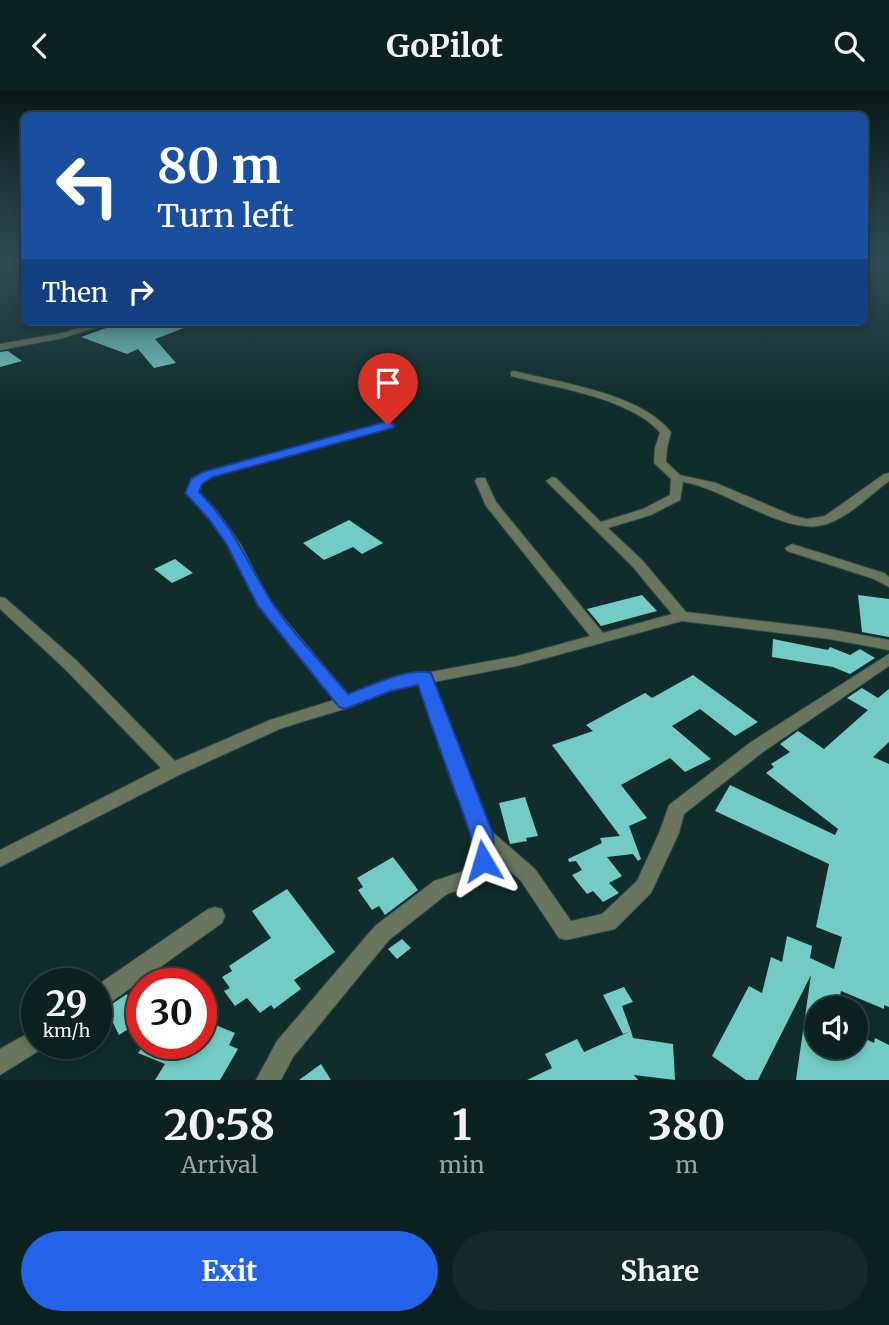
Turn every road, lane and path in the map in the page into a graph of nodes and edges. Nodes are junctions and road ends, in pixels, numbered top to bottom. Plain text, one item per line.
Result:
1 (95, 326) edge
2 (0, 342) edge
3 (15, 344) junction
4 (0, 347) edge
5 (514, 374) dead end
6 (388, 425) dead end
7 (888, 476) edge
8 (677, 478) junction
9 (481, 481) dead end
10 (552, 481) dead end
11 (600, 526) junction
12 (792, 548) dead end
13 (889, 583) edge
14 (0, 601) edge
15 (681, 616) junction
16 (600, 639) junction
17 (889, 645) edge
18 (889, 659) edge
19 (425, 678) junction
20 (345, 703) junction
21 (173, 770) junction
22 (482, 834) junction
23 (0, 859) edge
24 (215, 916) dead end
25 (112, 988) edge
26 (21, 1049) edge
27 (0, 1063) edge
28 (268, 1080) edge

1 - 3 street
2 - 3 street
3 - 4 street
5 - 8 street
6 - 20 street
7 - 8 street
8 - 11 street
9 - 16 street
10 - 11 street
11 - 15 street
12 - 13 street
14 - 21 street
15 - 16 street
15 - 17 street
16 - 19 street
18 - 22 street
19 - 20 street
19 - 22 street
20 - 21 street
21 - 23 street
22 - 28 street
24 - 25 street
26 - 27 street

